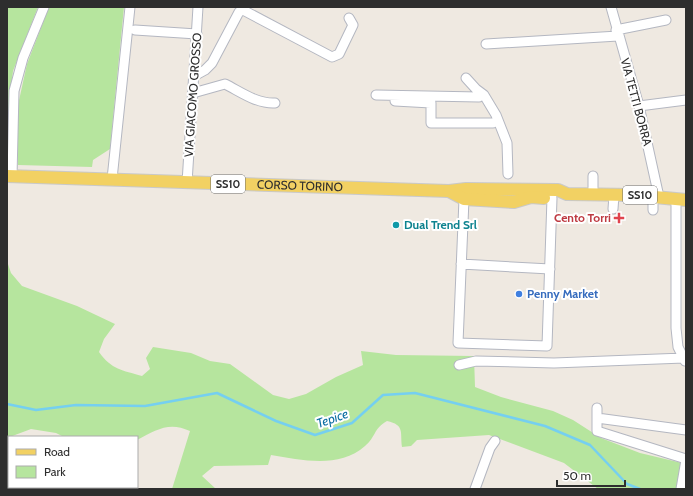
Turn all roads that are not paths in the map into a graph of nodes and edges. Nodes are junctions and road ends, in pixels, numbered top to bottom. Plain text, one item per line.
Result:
1 (44, 7) edge
2 (130, 7) edge
3 (198, 7) edge
4 (610, 7) edge
5 (349, 18) dead end
6 (666, 20) dead end
7 (135, 30) dead end
8 (617, 33) junction
9 (197, 34) junction
10 (486, 44) dead end
11 (194, 76) junction
12 (466, 78) dead end
13 (193, 93) junction
14 (477, 93) junction
15 (376, 95) dead end
16 (686, 100) edge
17 (395, 101) dead end
18 (275, 103) dead end
19 (639, 106) junction
20 (493, 123) junction
21 (508, 174) junction
22 (593, 176) dead end
23 (10, 177) edge
24 (112, 179) junction
25 (187, 183) junction
26 (516, 194) junction
27 (567, 194) junction
28 (593, 194) junction
29 (614, 194) junction
30 (464, 196) junction
31 (656, 197) junction
32 (552, 198) junction
33 (681, 199) edge
34 (613, 209) dead end
35 (653, 210) dead end
36 (461, 264) junction
37 (550, 269) junction
38 (685, 360) edge
39 (459, 365) dead end
40 (686, 430) edge
41 (495, 441) dead end
42 (686, 462) edge
43 (475, 489) edge
44 (681, 489) edge

1 - 23 street
2 - 24 street
3 - 9 street, VIA GIACOMO GROSSO
4 - 8 street, VIA TETTI BORRA
5 - 11 street
6 - 8 street
7 - 9 street
8 - 10 street
8 - 19 street, VIA TETTI BORRA
9 - 11 street, VIA GIACOMO GROSSO
11 - 13 street, VIA GIACOMO GROSSO
12 - 14 street
13 - 18 street
13 - 25 street, VIA GIACOMO GROSSO
14 - 15 street
14 - 20 street
14 - 21 street
16 - 19 street
17 - 20 street
19 - 31 street, VIA TETTI BORRA
20 - 21 street
21 - 26 street
22 - 28 street
23 - 24 main road, CORSO TORINO / SS10
24 - 25 main road, CORSO TORINO / SS10
25 - 30 main road, CORSO TORINO / SS10
26 - 27 main road, CORSO TORINO / SS10
26 - 30 main road, CORSO TORINO / SS10
26 - 32 main road, CORSO TORINO / SS10
27 - 28 main road, CORSO TORINO / SS10
27 - 32 main road, CORSO TORINO / SS10
28 - 29 main road, CORSO TORINO / SS10
29 - 31 main road, CORSO TORINO / SS10
29 - 34 street
30 - 36 street
31 - 33 main road, CORSO TORINO / SS10
31 - 35 street, VIA TETTI BORRA
32 - 37 street
33 - 38 street
36 - 37 street
36 - 37 street
38 - 39 street
40 - 42 street
41 - 43 street
42 - 44 street

